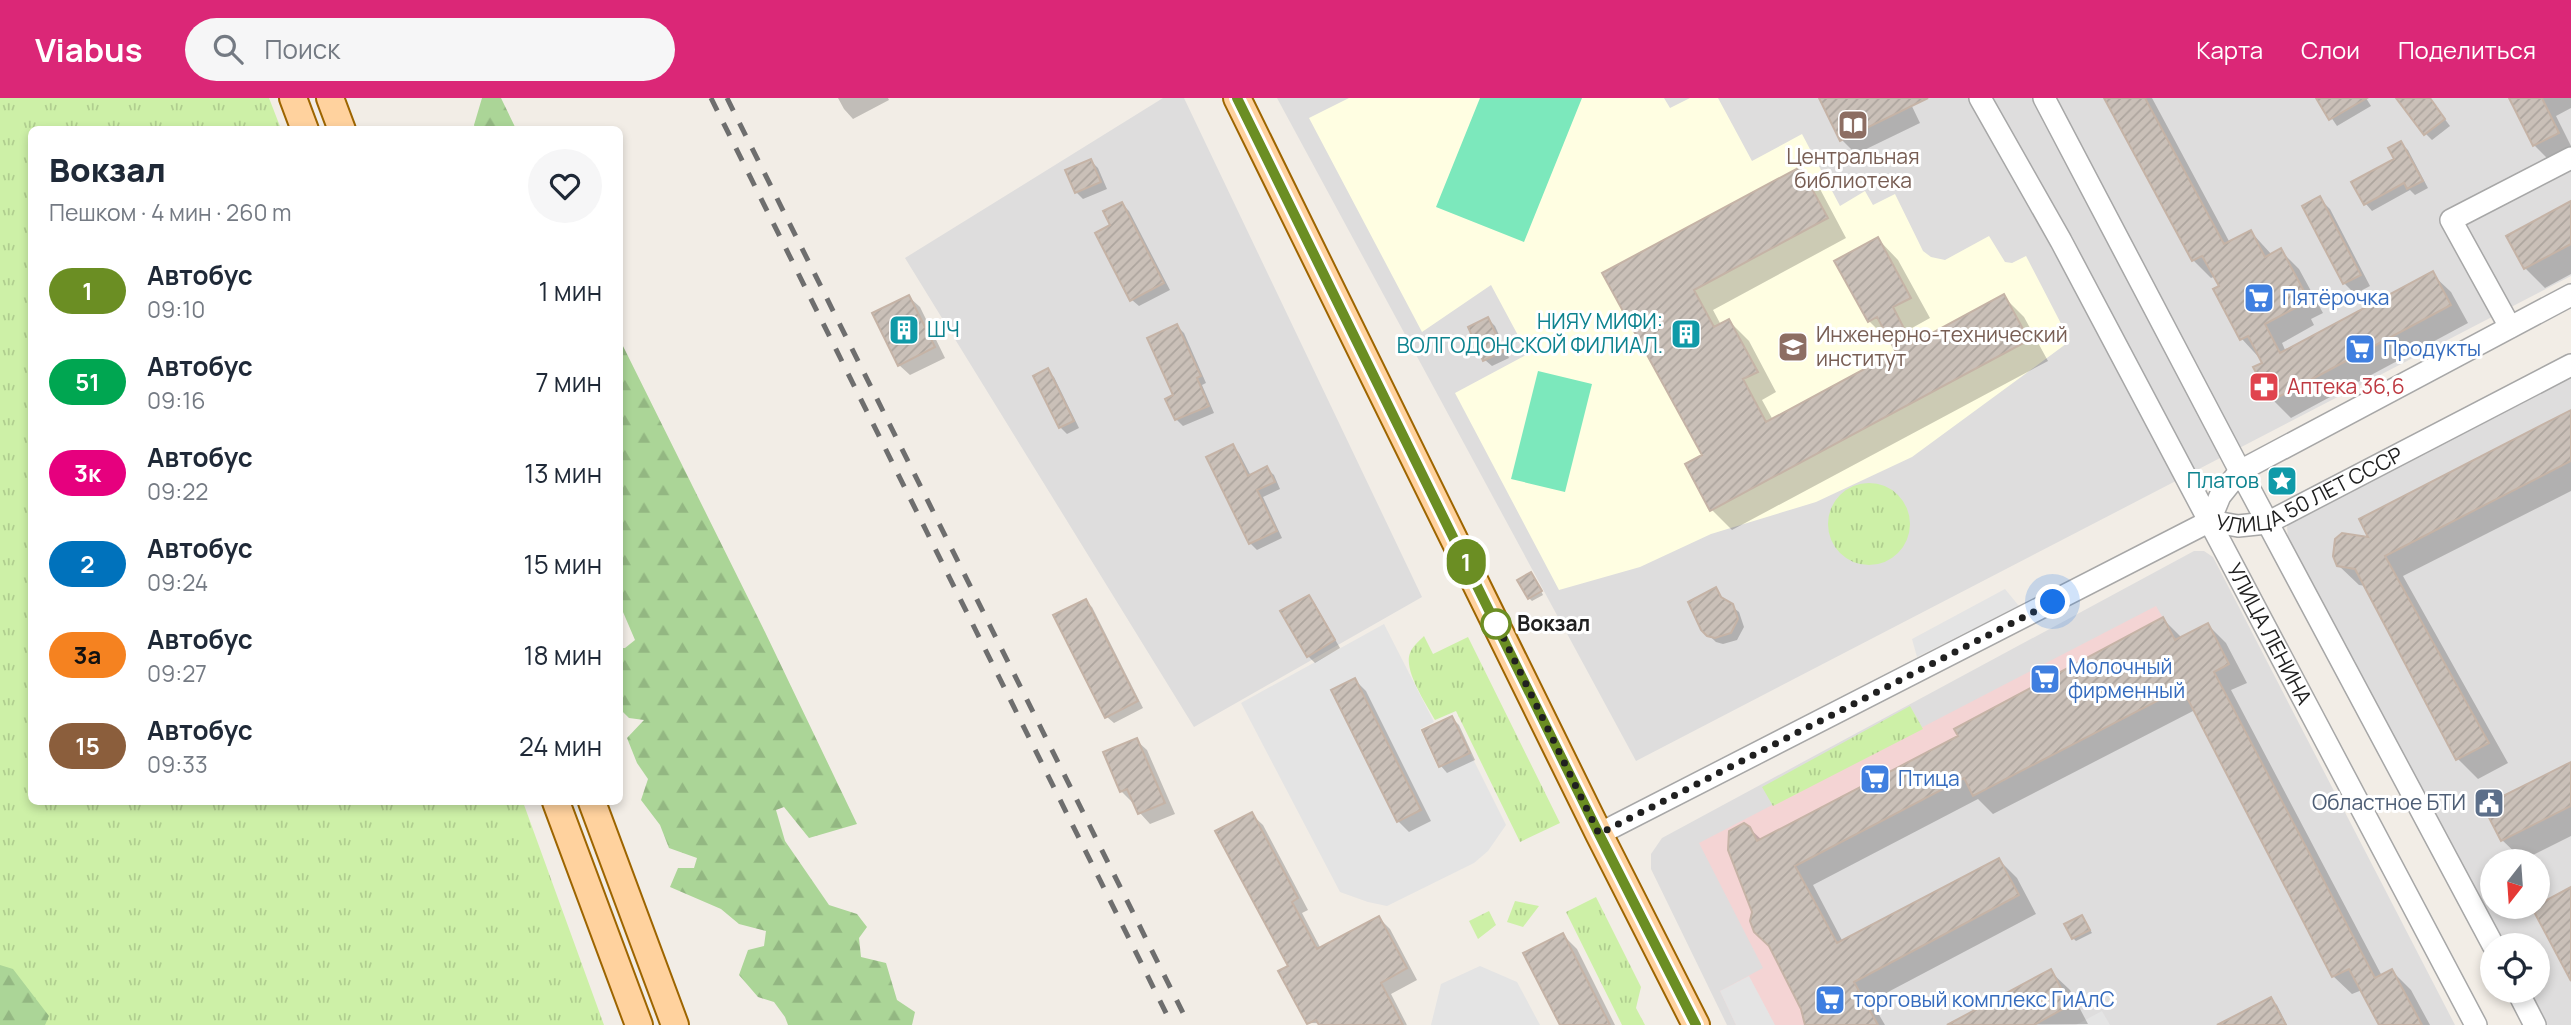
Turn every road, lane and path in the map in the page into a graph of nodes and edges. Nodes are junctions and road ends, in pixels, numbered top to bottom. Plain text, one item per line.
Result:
1 (293, 98) edge
2 (330, 98) edge
3 (1237, 98) edge
4 (1980, 98) edge
5 (2044, 98) edge
6 (304, 126) edge
7 (340, 126) edge
8 (2571, 158) edge
9 (2571, 295) edge
10 (2510, 327) junction
11 (2571, 365) edge
12 (2240, 471) junction
13 (2210, 521) junction
14 (2267, 523) junction
15 (557, 805) edge
16 (593, 805) edge
17 (1599, 834) junction
18 (2487, 933) edge
19 (2524, 1003) edge
20 (639, 1025) edge
21 (675, 1025) edge
22 (1696, 1025) edge
23 (2476, 1025) edge
24 (2535, 1025) edge

1 - 6 main road
2 - 7 main road
3 - 17 main road
4 - 13 street, УЛИЦА ЛЕНИНА
5 - 12 street
8 - 10 street
9 - 10 street, УЛИЦА 50 ЛЕТ СССР
10 - 12 street, УЛИЦА 50 ЛЕТ СССР
11 - 14 street, УЛИЦА 50 ЛЕТ СССР
12 - 13 street, УЛИЦА 50 ЛЕТ СССР
12 - 14 street
13 - 14 street, УЛИЦА 50 ЛЕТ СССР
13 - 17 street, УЛИЦА 50 ЛЕТ СССР
13 - 23 street, УЛИЦА ЛЕНИНА
14 - 18 street
15 - 20 main road
16 - 21 main road
17 - 22 main road
19 - 24 street

